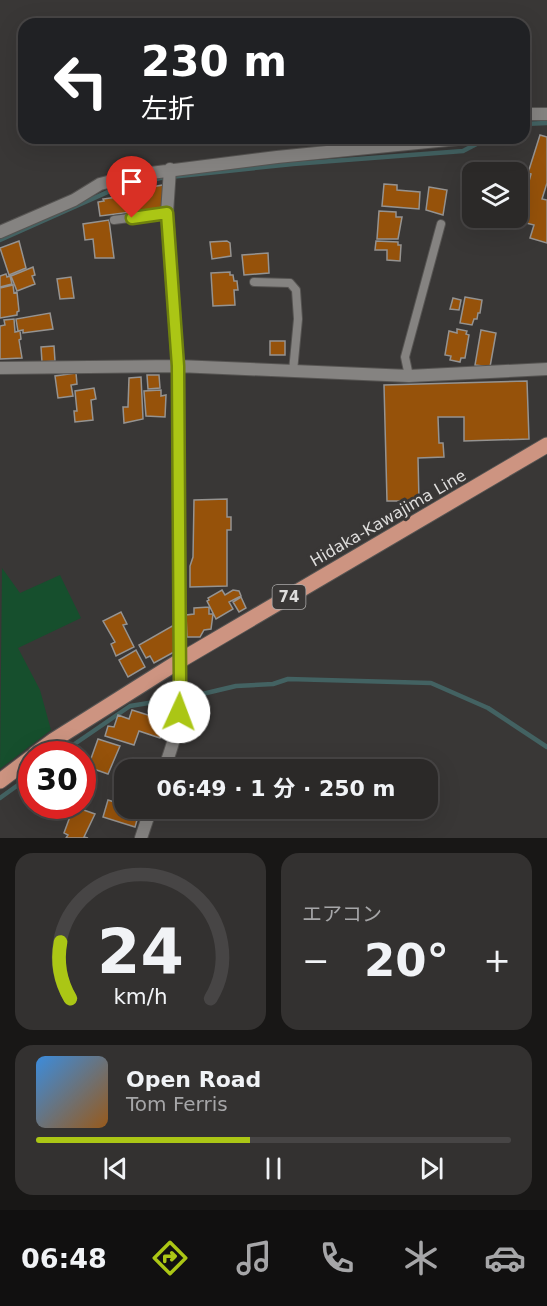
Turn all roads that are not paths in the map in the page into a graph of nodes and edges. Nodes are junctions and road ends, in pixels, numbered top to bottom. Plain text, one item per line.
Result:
1 (530, 114) edge
2 (547, 114) edge
3 (410, 144) edge
4 (170, 169) junction
5 (167, 213) junction
6 (114, 220) dead end
7 (441, 224) dead end
8 (0, 232) edge
9 (254, 282) dead end
10 (178, 366) junction
11 (0, 369) edge
12 (547, 369) edge
13 (294, 371) junction
14 (409, 375) junction
15 (547, 445) edge
16 (181, 660) junction
17 (53, 741) edge
18 (167, 759) edge
19 (18, 767) edge
20 (0, 781) edge
21 (147, 819) edge
22 (141, 838) edge

1 - 2 street
3 - 4 street
4 - 5 street
4 - 8 street
5 - 6 lane
5 - 10 street
7 - 14 lane
9 - 13 lane
10 - 11 street
10 - 13 street
10 - 16 street
12 - 14 street
13 - 14 street
15 - 16 main road, Hidaka-Kawajima Line / 74
16 - 17 main road, Hidaka-Kawajima Line / 74
16 - 18 street
19 - 20 main road, Hidaka-Kawajima Line / 74
21 - 22 street

